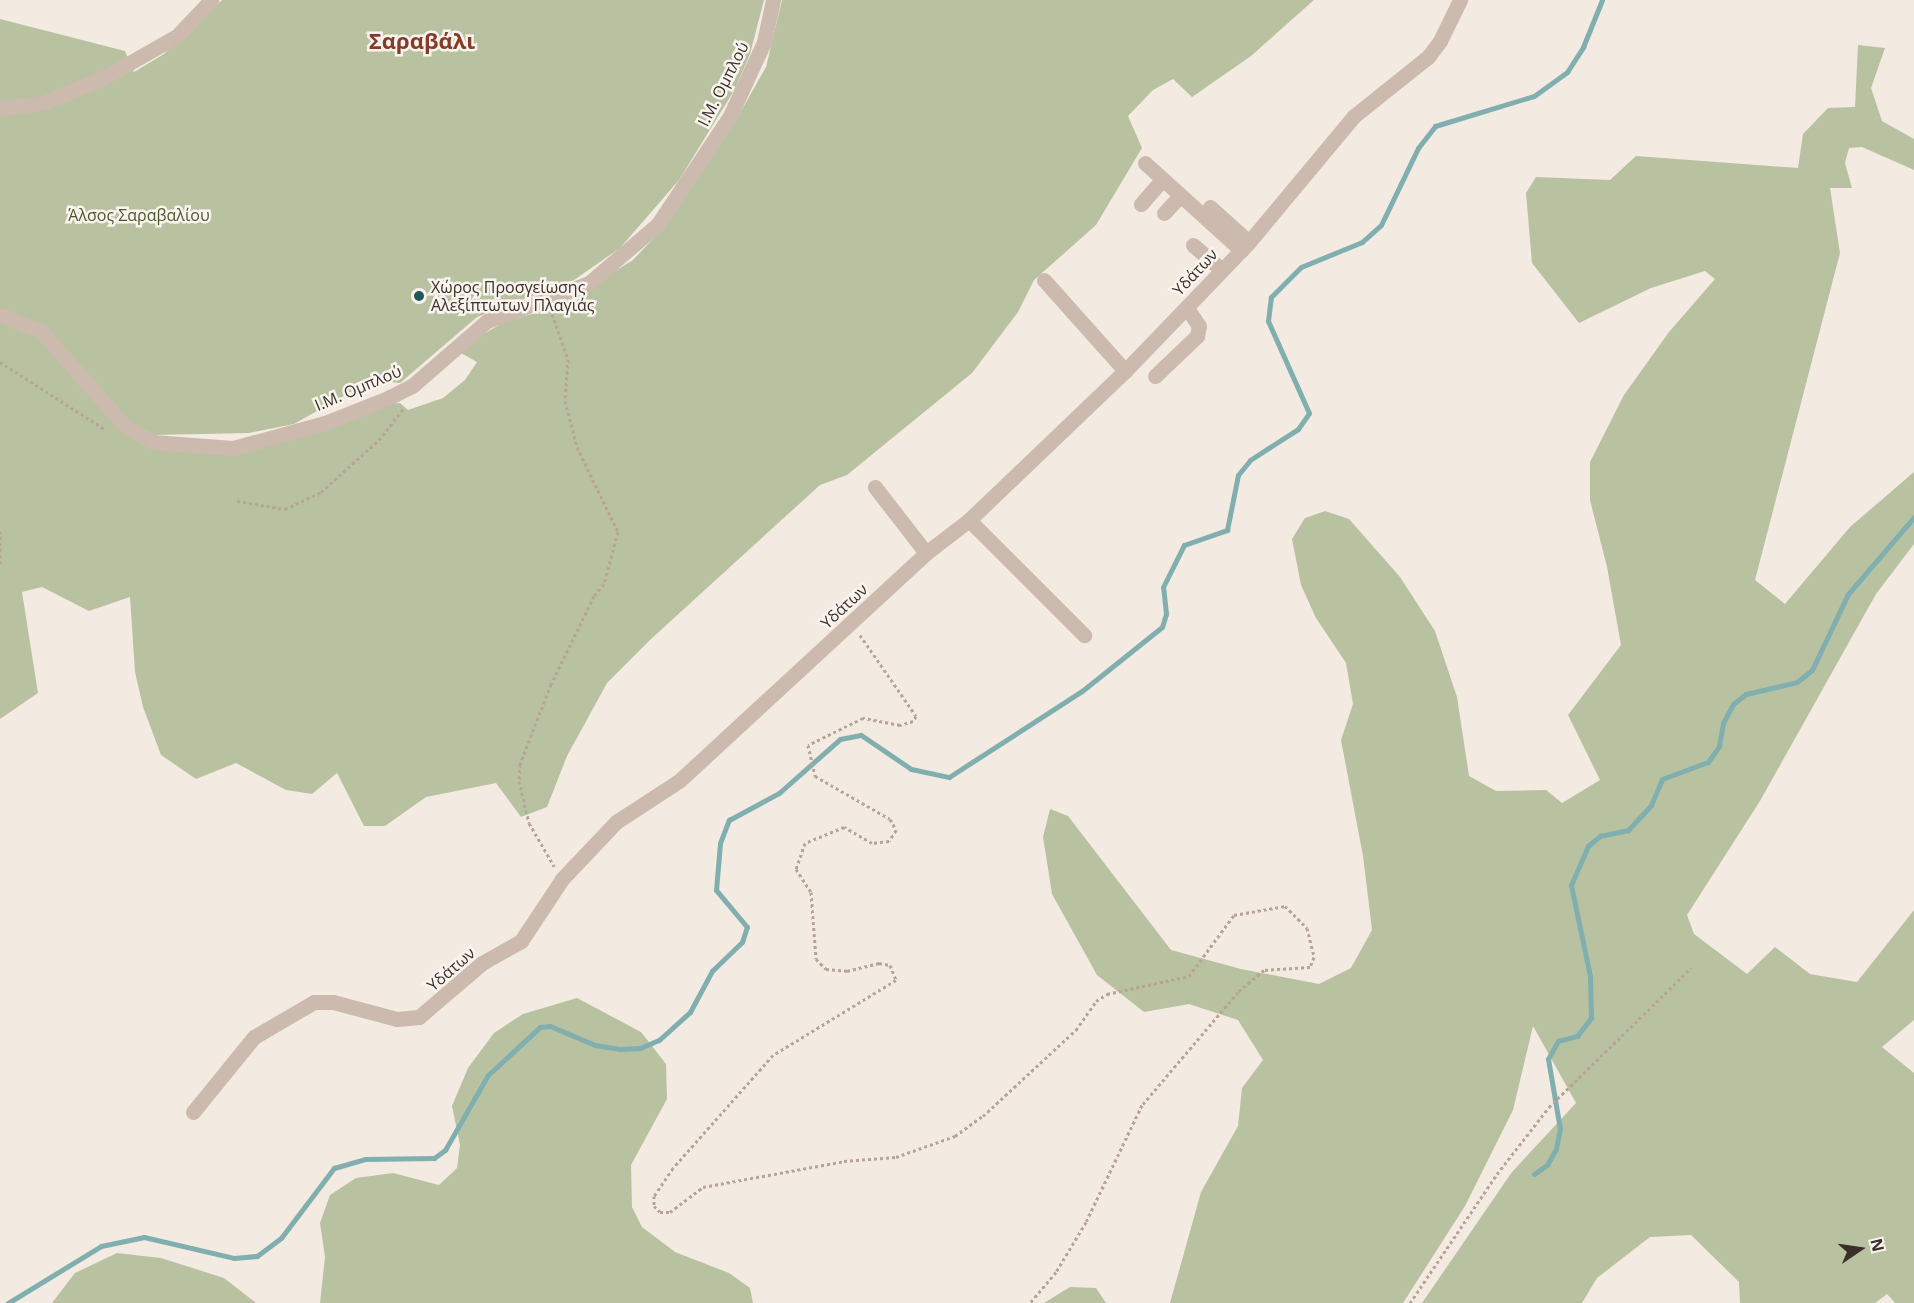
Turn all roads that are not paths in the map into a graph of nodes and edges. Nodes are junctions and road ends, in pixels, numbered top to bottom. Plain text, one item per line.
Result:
1 (211, 0) edge
2 (773, 0) edge
3 (1460, 0) edge
4 (0, 108) edge
5 (1144, 163) dead end
6 (1162, 180) junction
7 (1180, 196) junction
8 (1141, 204) dead end
9 (1210, 207) dead end
10 (1164, 213) dead end
11 (1193, 245) dead end
12 (1245, 246) junction
13 (1222, 270) junction
14 (1044, 280) dead end
15 (1187, 308) junction
16 (0, 315) edge
17 (1125, 371) junction
18 (1155, 376) dead end
19 (875, 487) dead end
20 (969, 520) junction
21 (926, 554) junction
22 (1084, 635) dead end
23 (193, 1112) dead end

1 - 4 street
2 - 16 street, Ι.Μ. Ομπλού
3 - 12 street, Υδάτων
5 - 6 street
6 - 7 street
6 - 8 street
7 - 10 street
7 - 12 street
9 - 12 street
11 - 13 street
12 - 13 street, Υδάτων
13 - 15 street, Υδάτων
14 - 17 street
15 - 17 street, Υδάτων
15 - 18 street
17 - 20 street, Υδάτων
19 - 21 street
20 - 21 street, Υδάτων
20 - 22 street
21 - 23 street, Υδάτων

